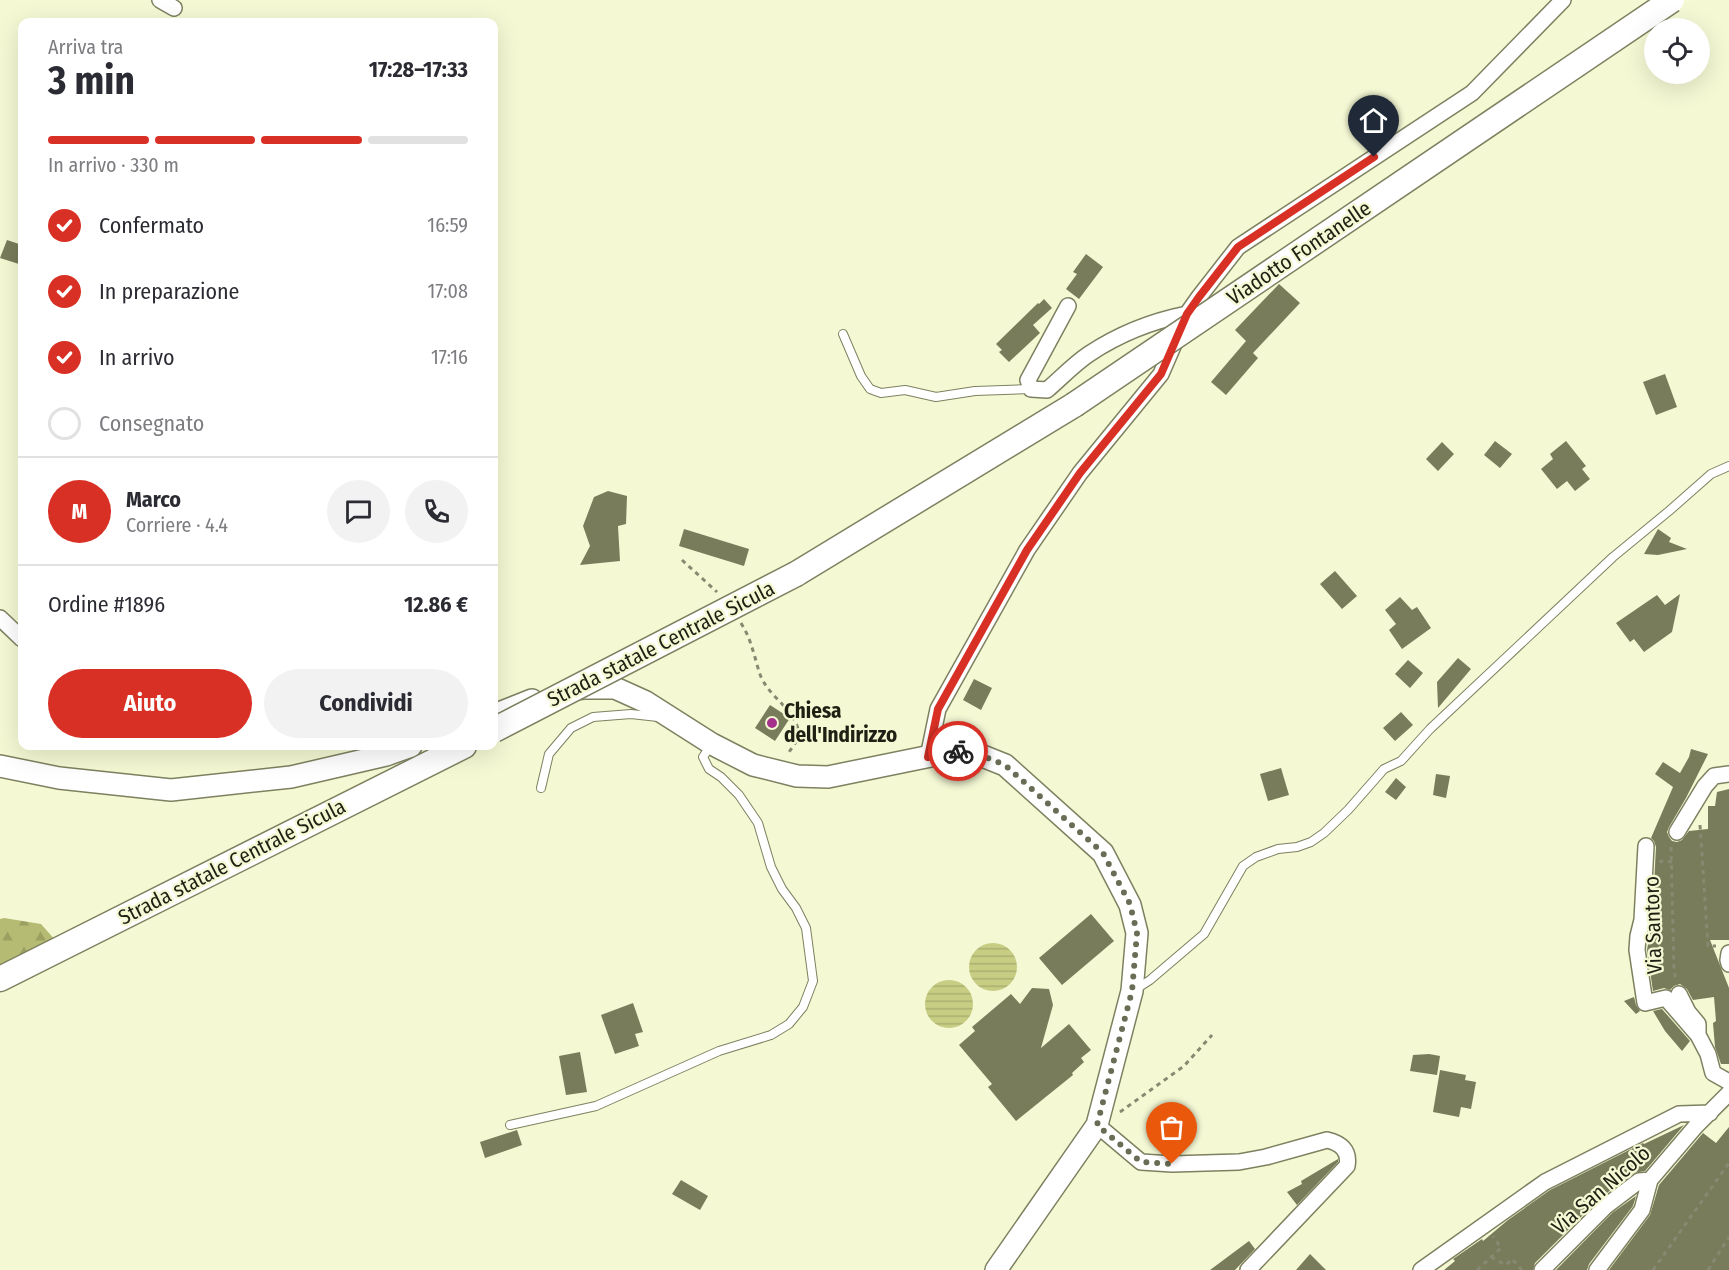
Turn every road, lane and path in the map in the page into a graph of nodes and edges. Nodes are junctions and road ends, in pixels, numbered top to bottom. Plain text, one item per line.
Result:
1 (160, 0) edge
2 (1563, 0) edge
3 (1672, 0) edge
4 (174, 8) dead end
5 (1068, 306) dead end
6 (1187, 314) junction
7 (843, 334) dead end
8 (1031, 389) junction
9 (1729, 466) edge
10 (682, 560) dead end
11 (796, 574) joint
12 (721, 597) dead end
13 (0, 618) edge
14 (741, 621) dead end
15 (18, 635) edge
16 (498, 716) edge
17 (498, 716) edge
18 (674, 719) junction
19 (712, 744) junction
20 (400, 750) edge
21 (456, 750) edge
22 (928, 757) junction
23 (0, 766) edge
24 (776, 771) junction
25 (1729, 774) edge
26 (541, 788) dead end
27 (1677, 832) joint
28 (1700, 844) dead end
29 (1646, 846) dead end
30 (1724, 949) edge
31 (1729, 964) edge
32 (0, 979) edge
33 (1132, 991) junction
34 (1679, 994) joint
35 (1212, 1035) dead end
36 (1698, 1035) junction
37 (1729, 1082) edge
38 (1729, 1093) edge
39 (1710, 1113) junction
40 (1098, 1119) junction
41 (510, 1125) dead end
42 (1729, 1163) edge
43 (1650, 1180) junction
44 (1729, 1237) edge
45 (1501, 1248) dead end
46 (1491, 1257) junction
47 (996, 1270) edge
48 (1248, 1270) edge
49 (1421, 1270) edge
50 (1477, 1270) edge
51 (1522, 1270) edge
52 (1542, 1270) edge
53 (1597, 1270) edge
54 (1653, 1270) edge
55 (1708, 1270) edge

1 - 4 street
2 - 6 street
3 - 11 main road, Viadotto Fontanelle, bridge
5 - 8 street
6 - 8 street
6 - 22 street
7 - 8 lane
9 - 33 lane
10 - 12 path
11 - 16 main road, Strada statale Centrale Sicula, bridge
13 - 15 street
14 - 24 path
17 - 18 main road
18 - 19 main road
18 - 26 lane
19 - 24 main road
19 - 41 lane
20 - 23 main road
21 - 32 main road, Strada statale Centrale Sicula
22 - 24 main road
22 - 33 main road
25 - 27 street
27 - 34 path, Via Santoro
28 - 30 path
29 - 36 street
30 - 31 street
33 - 40 main road
34 - 36 street, Via Santoro
35 - 40 path
36 - 37 street, Via Santoro
38 - 39 street, Via San Nicolò
39 - 43 street, Via San Nicolò
39 - 49 street
40 - 47 main road
40 - 48 street
42 - 54 path
43 - 52 street, Via San Nicolò
43 - 53 street
44 - 55 path
45 - 46 path
46 - 50 path
46 - 51 path

